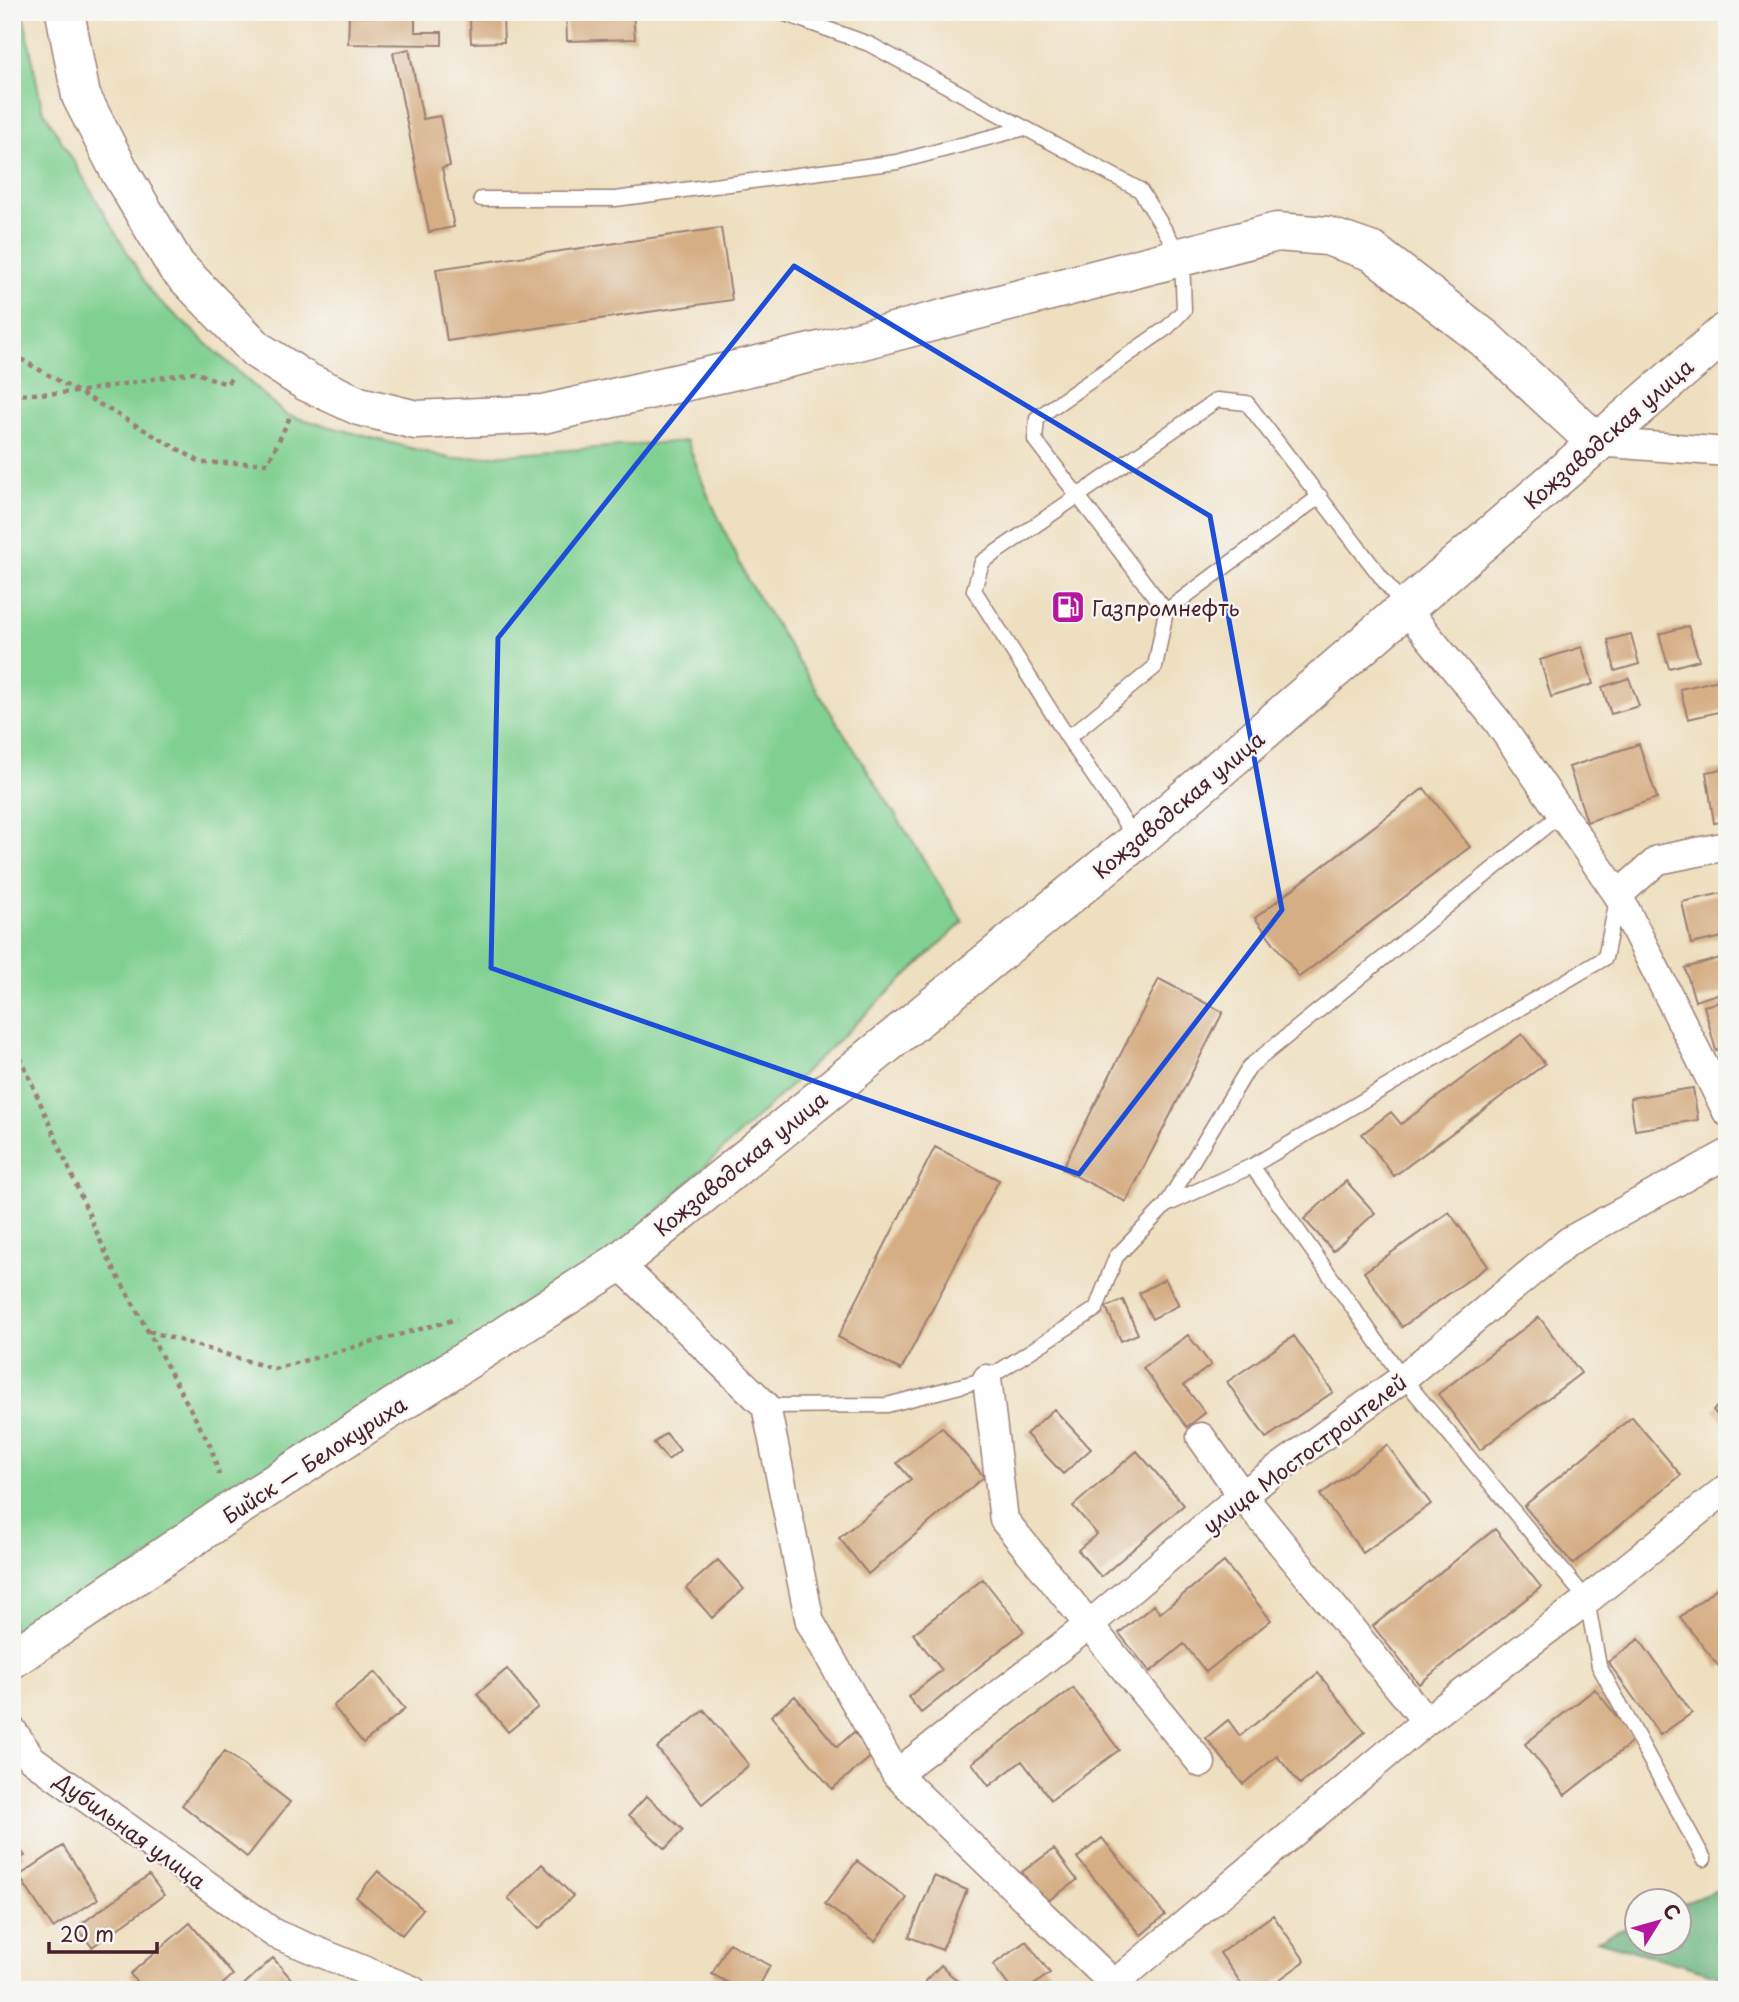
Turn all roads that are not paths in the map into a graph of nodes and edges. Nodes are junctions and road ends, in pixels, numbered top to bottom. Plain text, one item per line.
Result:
1 (65, 12) edge
2 (780, 12) edge
3 (1025, 128) junction
4 (481, 199) dead end
5 (1182, 258) junction
6 (1727, 331) edge
7 (1596, 442) junction
8 (1727, 453) edge
9 (1320, 496) junction
10 (1078, 497) junction
11 (1406, 610) junction
12 (1166, 611) junction
13 (1068, 738) junction
14 (1562, 813) junction
15 (1137, 840) junction
16 (1727, 846) edge
17 (1618, 895) junction
18 (1727, 1111) edge
19 (1727, 1154) edge
20 (1252, 1166) junction
21 (1166, 1205) junction
22 (618, 1263) junction
23 (1403, 1378) junction
24 (987, 1380) junction
25 (766, 1406) junction
26 (1201, 1437) dead end
27 (1727, 1488) edge
28 (1242, 1495) junction
29 (1587, 1600) junction
30 (1089, 1625) junction
31 (12, 1659) edge
32 (1426, 1721) junction
33 (12, 1730) edge
34 (1201, 1763) dead end
35 (896, 1774) junction
36 (1704, 1859) dead end
37 (412, 1990) edge

1 - 5 main road
2 - 3 lane
3 - 4 lane
3 - 5 lane
5 - 7 main road
5 - 10 lane
6 - 7 main road, Кожзаводская улица
7 - 8 street
7 - 11 main road, Кожзаводская улица
9 - 10 lane
9 - 11 lane
9 - 12 lane
10 - 12 lane
10 - 13 lane
11 - 14 street
11 - 15 main road, Кожзаводская улица
12 - 13 lane
13 - 15 lane
14 - 17 street
14 - 21 lane
15 - 22 main road, Кожзаводская улица
16 - 17 street
17 - 18 street
17 - 20 lane
19 - 23 street, улица Мостостроителей
20 - 21 lane
20 - 23 lane
21 - 24 lane
22 - 25 street
22 - 31 main road, Бийск — Белокуриха
23 - 28 street, улица Мостостроителей
23 - 29 lane
24 - 25 lane
24 - 30 street
25 - 35 street
26 - 28 street
27 - 29 street
28 - 30 street, улица Мостостроителей
28 - 32 street
29 - 32 street
29 - 36 lane
30 - 34 street
30 - 35 street, улица Мостостроителей
32 - 35 street
33 - 37 street, Дубильная улица

